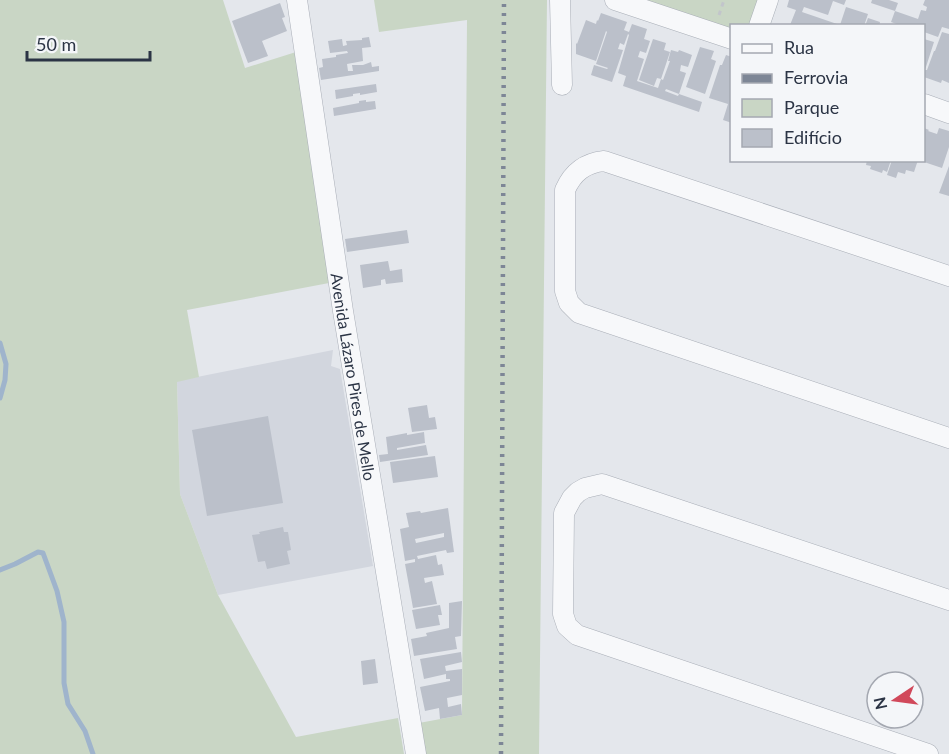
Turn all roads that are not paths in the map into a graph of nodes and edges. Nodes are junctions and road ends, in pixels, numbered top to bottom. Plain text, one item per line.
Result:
1 (297, 0) edge
2 (560, 0) edge
3 (615, 0) edge
4 (768, 0) edge
5 (760, 24) edge
6 (730, 38) edge
7 (562, 86) dead end
8 (925, 104) edge
9 (949, 113) edge
10 (949, 276) edge
11 (949, 438) edge
12 (949, 600) edge
13 (416, 754) edge
14 (928, 754) edge

1 - 13 street, Avenida Lázaro Pires de Mello
2 - 7 street
3 - 6 street
4 - 5 street
8 - 9 street
10 - 11 street
12 - 14 street

